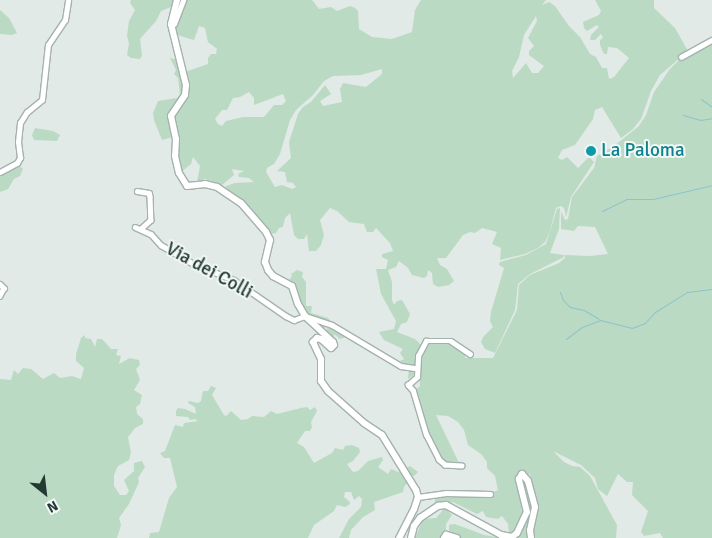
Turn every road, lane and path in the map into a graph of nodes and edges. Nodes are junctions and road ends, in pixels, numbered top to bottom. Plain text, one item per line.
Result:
1 (68, 0) edge
2 (177, 0) edge
3 (183, 0) edge
4 (172, 29) junction
5 (712, 40) edge
6 (681, 57) dead end
7 (0, 172) edge
8 (137, 191) dead end
9 (135, 227) dead end
10 (141, 229) junction
11 (0, 284) edge
12 (0, 296) edge
13 (305, 316) junction
14 (470, 354) dead end
15 (416, 368) junction
16 (462, 466) dead end
17 (490, 494) dead end
18 (418, 497) junction
19 (399, 538) edge
20 (411, 538) edge
21 (444, 538) edge
22 (457, 538) edge
23 (531, 538) edge

1 - 7 street
2 - 4 street
3 - 4 street
4 - 13 street
5 - 6 street
8 - 10 street, Via dei Colli
9 - 10 street, Via dei Colli
10 - 13 street, Via dei Colli
11 - 12 street
13 - 15 street, Via dei Colli
13 - 18 street
14 - 15 street
15 - 16 street
17 - 18 street
18 - 19 street
20 - 23 street
21 - 22 street

